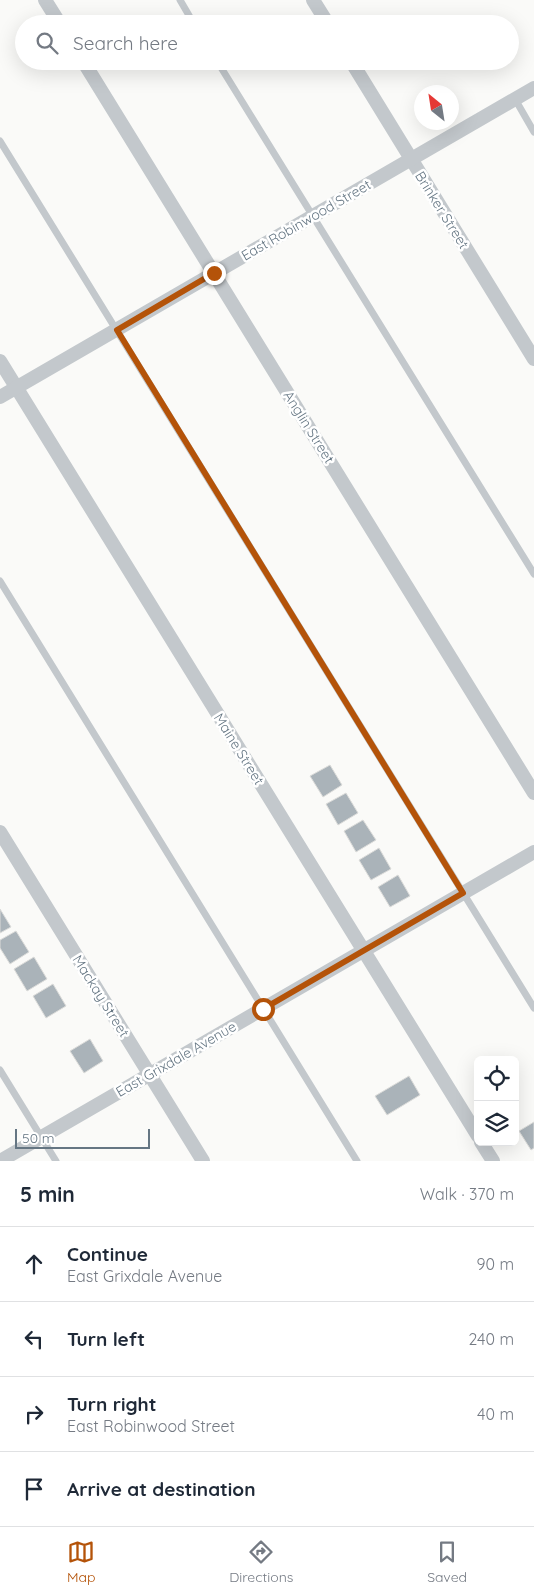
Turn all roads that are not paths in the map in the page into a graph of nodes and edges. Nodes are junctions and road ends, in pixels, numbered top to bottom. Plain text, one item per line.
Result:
1 (45, 0) edge
2 (180, 0) edge
3 (313, 0) edge
4 (54, 15) edge
5 (189, 15) edge
6 (322, 15) edge
7 (89, 70) edge
8 (223, 70) edge
9 (357, 70) edge
10 (534, 88) edge
11 (515, 99) junction
12 (534, 132) edge
13 (0, 141) edge
14 (411, 159) junction
15 (312, 216) junction
16 (214, 273) junction
17 (117, 330) junction
18 (534, 359) edge
19 (0, 361) edge
20 (16, 388) junction
21 (0, 397) edge
22 (534, 574) edge
23 (0, 581) edge
24 (534, 793) edge
25 (0, 832) edge
26 (534, 852) edge
27 (463, 893) junction
28 (363, 951) junction
29 (534, 1008) edge
30 (263, 1009) junction
31 (0, 1070) edge
32 (150, 1075) junction
33 (474, 1130) edge
34 (42, 1137) junction
35 (484, 1146) edge
36 (0, 1161) edge
37 (56, 1161) edge
38 (203, 1161) edge
39 (357, 1161) edge
40 (493, 1161) edge

1 - 4 street
2 - 5 lane
3 - 6 street
7 - 16 street, Anglin Street
8 - 15 lane
9 - 14 street, Brinker Street
10 - 11 street, East Robinwood Street
11 - 12 lane
11 - 14 street, East Robinwood Street
13 - 17 lane
14 - 15 street, East Robinwood Street
14 - 18 street, Brinker Street
15 - 16 street, East Robinwood Street
15 - 22 lane
16 - 17 street, East Robinwood Street
16 - 24 street, Anglin Street
17 - 20 street, East Robinwood Street
17 - 27 lane
19 - 20 street, Maine Street
20 - 21 street, East Robinwood Street
20 - 28 street, Maine Street
23 - 30 lane
25 - 32 street, Mackay Street
26 - 27 street, East Grixdale Avenue
27 - 28 street, East Grixdale Avenue
27 - 29 lane
28 - 30 street, East Grixdale Avenue
28 - 33 street, Maine Street
30 - 32 street, East Grixdale Avenue
30 - 39 lane
31 - 34 lane
32 - 34 street, East Grixdale Avenue
32 - 38 street, Mackay Street
34 - 36 street, East Grixdale Avenue
34 - 37 lane
35 - 40 street

